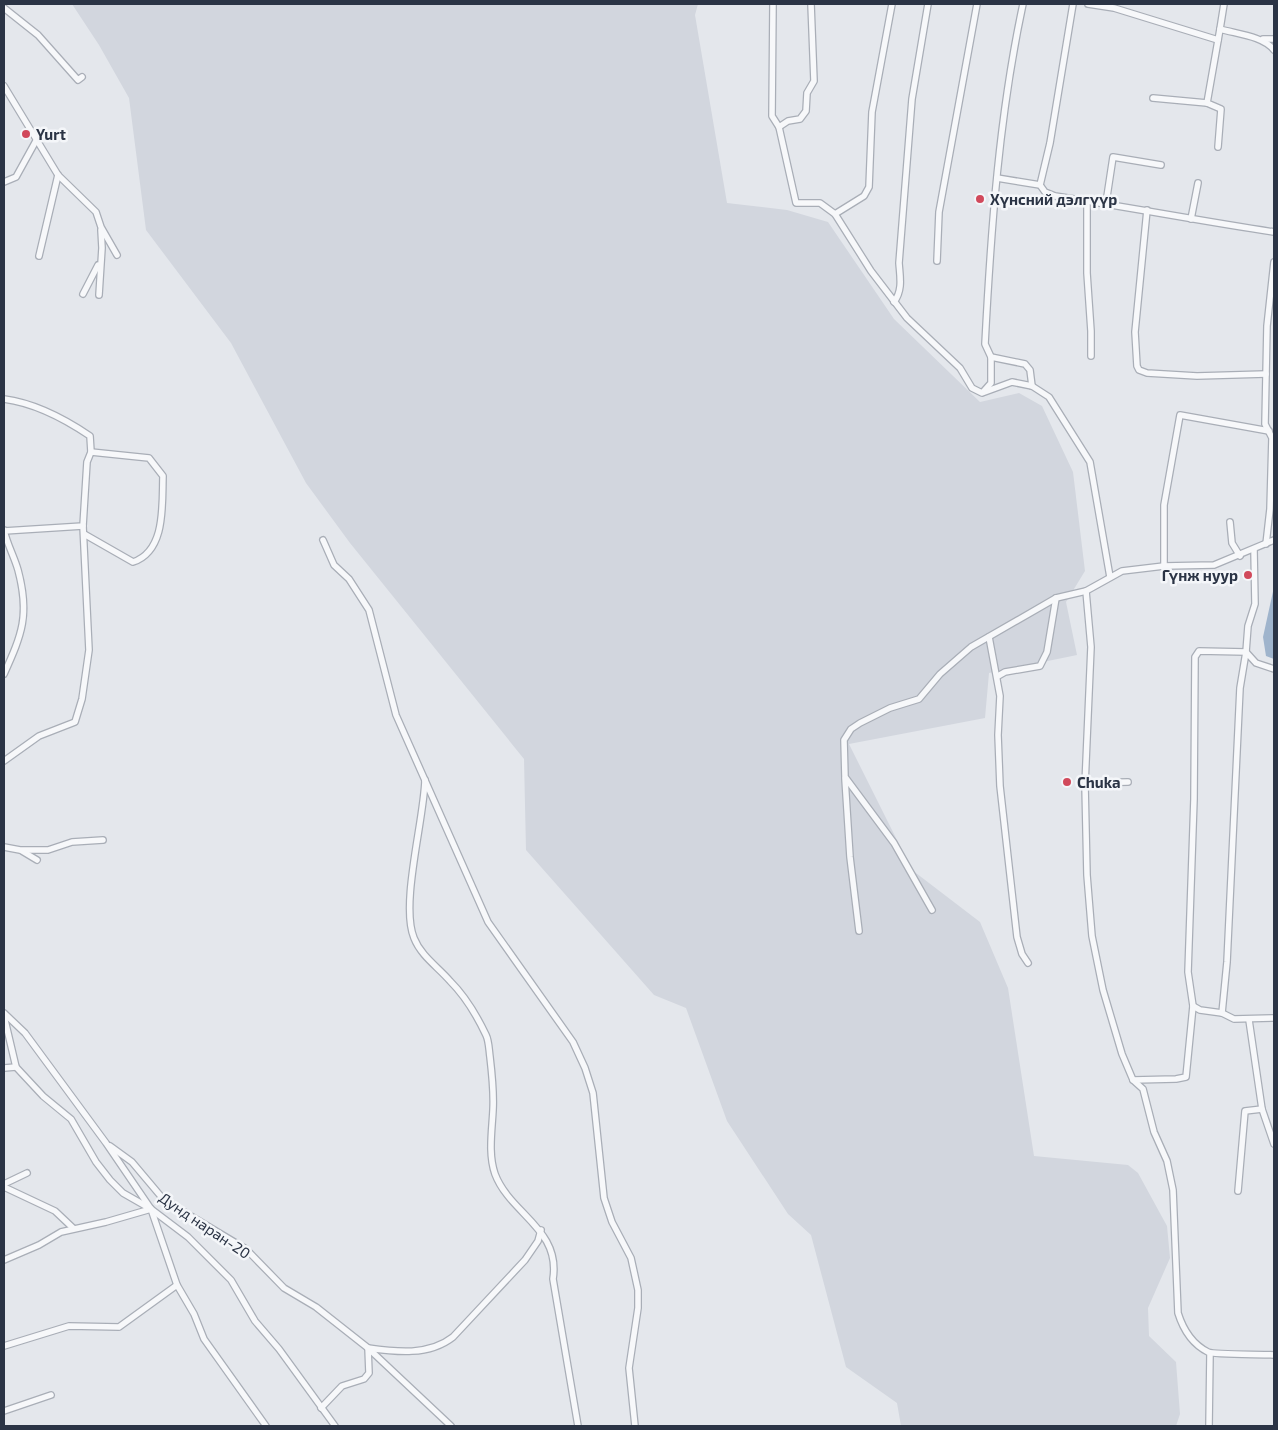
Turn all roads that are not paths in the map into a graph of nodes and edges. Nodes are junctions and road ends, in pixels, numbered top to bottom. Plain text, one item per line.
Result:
1 (773, 4) edge
2 (811, 4) edge
3 (892, 4) edge
4 (928, 4) edge
5 (977, 4) edge
6 (1023, 4) edge
7 (1072, 4) edge
8 (1088, 4) edge
9 (1224, 4) edge
10 (4, 8) edge
11 (1220, 29) junction
12 (1274, 39) edge
13 (1218, 40) junction
14 (1258, 40) junction
15 (1274, 50) edge
16 (82, 77) dead end
17 (4, 86) edge
18 (1153, 98) dead end
19 (1207, 103) junction
20 (779, 127) junction
21 (37, 138) junction
22 (1218, 147) dead end
23 (1161, 165) dead end
24 (58, 175) junction
25 (997, 178) junction
26 (4, 182) edge
27 (1198, 183) dead end
28 (1040, 185) junction
29 (1088, 201) junction
30 (1106, 204) junction
31 (1147, 210) junction
32 (835, 214) junction
33 (1191, 219) junction
34 (101, 228) junction
35 (1274, 232) edge
36 (117, 255) dead end
37 (39, 256) dead end
38 (100, 260) junction
39 (937, 261) dead end
40 (1274, 262) edge
41 (83, 294) dead end
42 (99, 295) dead end
43 (894, 302) junction
44 (1090, 356) dead end
45 (991, 357) junction
46 (1266, 374) junction
47 (1032, 386) junction
48 (982, 392) junction
49 (4, 400) edge
50 (1269, 431) junction
51 (91, 452) junction
52 (1230, 522) dead end
53 (83, 526) junction
54 (4, 530) edge
55 (84, 534) junction
56 (323, 540) dead end
57 (1274, 540) edge
58 (1266, 544) junction
59 (1254, 550) junction
60 (1240, 556) junction
61 (1164, 566) junction
62 (1110, 577) junction
63 (1086, 591) junction
64 (1056, 598) junction
65 (989, 637) junction
66 (1246, 652) junction
67 (1274, 669) edge
68 (4, 674) edge
69 (998, 676) junction
70 (841, 754) dead end
71 (4, 761) edge
72 (845, 777) junction
73 (425, 778) junction
74 (1128, 782) dead end
75 (1086, 783) junction
76 (103, 840) dead end
77 (4, 847) edge
78 (20, 850) junction
79 (37, 860) dead end
80 (932, 910) dead end
81 (859, 931) dead end
82 (1028, 963) dead end
83 (1193, 1006) junction
84 (1222, 1013) junction
85 (4, 1015) edge
86 (1274, 1018) edge
87 (1249, 1020) junction
88 (16, 1067) junction
89 (4, 1068) edge
90 (1133, 1080) junction
91 (1262, 1109) junction
92 (106, 1143) junction
93 (1274, 1144) edge
94 (27, 1173) dead end
95 (4, 1186) edge
96 (1238, 1191) dead end
97 (150, 1209) junction
98 (73, 1228) junction
99 (541, 1230) junction
100 (4, 1260) edge
101 (177, 1285) junction
102 (4, 1346) edge
103 (368, 1348) junction
104 (1210, 1354) junction
105 (1274, 1354) edge
106 (51, 1395) dead end
107 (321, 1408) junction
108 (4, 1411) edge
109 (266, 1426) edge
110 (335, 1426) edge
111 (451, 1426) edge
112 (578, 1426) edge
113 (635, 1426) edge
114 (1209, 1426) edge

1 - 20 street
2 - 20 street
3 - 32 street
4 - 43 street
5 - 39 street
6 - 25 street
7 - 28 street
8 - 13 street
9 - 11 street
10 - 16 street
11 - 13 street
11 - 14 street
12 - 14 street
13 - 19 street
14 - 15 street
17 - 21 street
18 - 19 street
19 - 22 street
20 - 32 street
21 - 24 street
21 - 26 street
23 - 30 street
24 - 34 street
24 - 37 street
25 - 28 street
25 - 45 street
27 - 33 street
28 - 29 street
29 - 30 street
29 - 44 street
30 - 31 street
31 - 33 street
31 - 46 street
32 - 43 street
33 - 35 street
34 - 36 street
34 - 38 street
38 - 41 street
38 - 42 street
40 - 46 street
43 - 48 street
45 - 47 street
45 - 48 street
46 - 50 street
47 - 48 street
47 - 62 street
49 - 51 street
50 - 58 street
50 - 61 street
51 - 53 street
51 - 55 street
52 - 60 street
53 - 54 street
53 - 55 street
54 - 68 street
55 - 71 street
56 - 73 street
57 - 58 street
58 - 59 street
59 - 60 street
59 - 66 street
60 - 61 street
61 - 62 street
62 - 63 street
63 - 64 street
63 - 75 street
64 - 65 street
64 - 69 street
65 - 69 street
65 - 72 street
66 - 67 street
66 - 83 street
66 - 84 street
69 - 82 street
70 - 72 street
72 - 80 street
72 - 81 street
73 - 99 street
73 - 113 street
74 - 75 street
75 - 90 street
76 - 78 street
77 - 78 street
78 - 79 street
83 - 84 street
83 - 90 street
84 - 87 street
85 - 88 street, Дунд наран-20
85 - 92 street
86 - 87 street
87 - 91 street
88 - 89 street
88 - 97 street, Дунд наран-20
90 - 104 street
91 - 93 street
91 - 96 street
92 - 97 street
92 - 103 street, Дунд наран-20
94 - 95 street
95 - 98 street
97 - 98 street
97 - 101 street, Дунд наран-20
97 - 107 street, Дунд наран-20
98 - 100 street
99 - 103 street
99 - 112 street
101 - 102 street
101 - 109 street, Дунд наран-20
103 - 107 street
103 - 111 street, Дунд наран-20
104 - 105 street
104 - 114 street
106 - 108 street
107 - 110 street, Дунд наран-20

